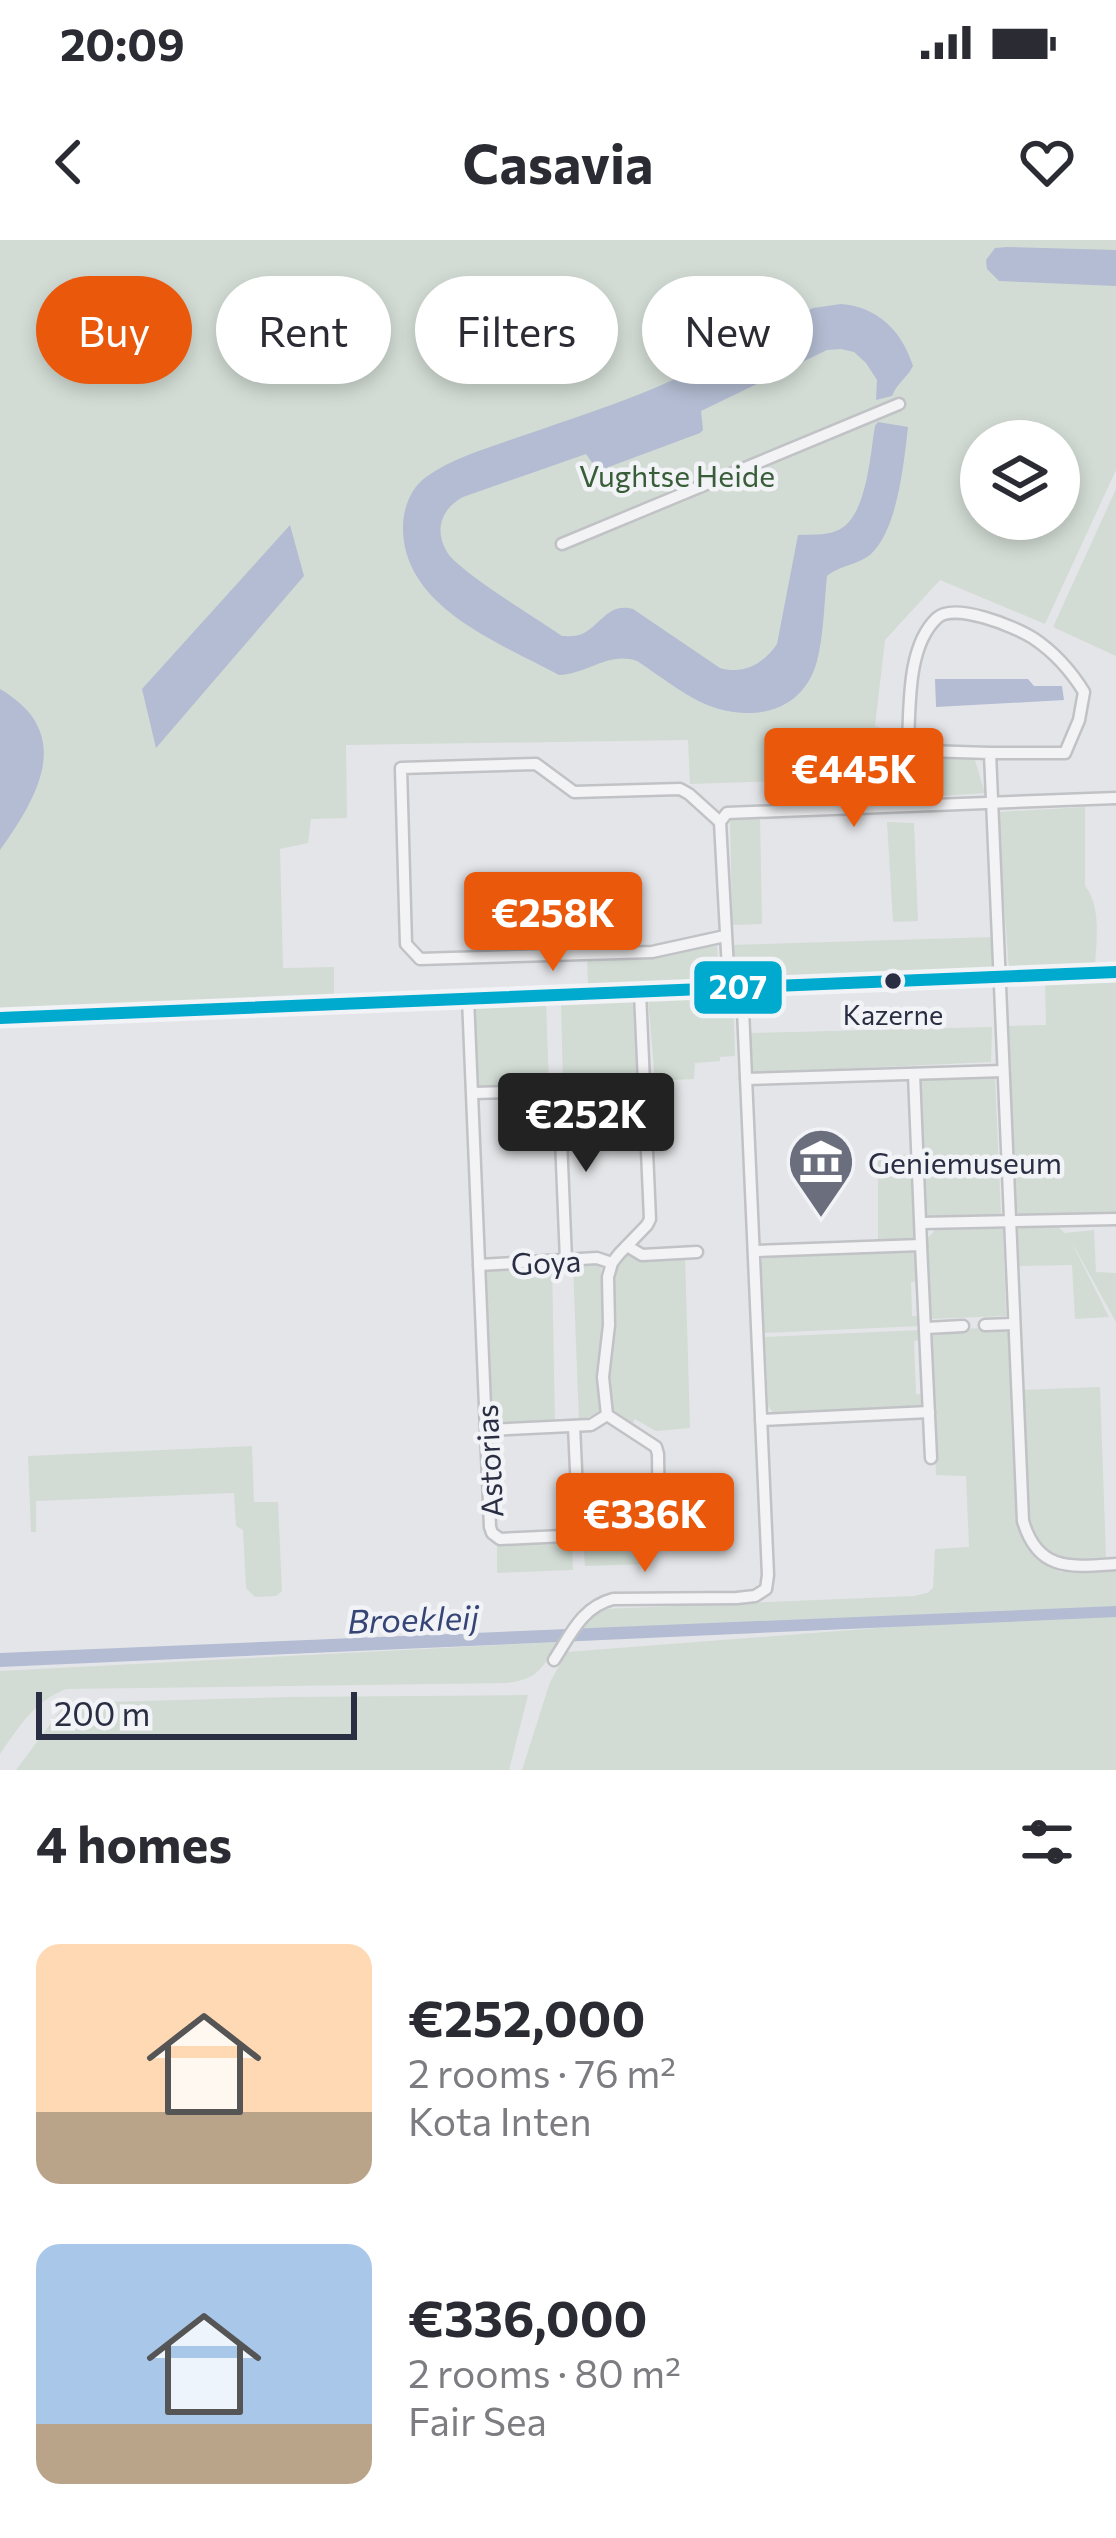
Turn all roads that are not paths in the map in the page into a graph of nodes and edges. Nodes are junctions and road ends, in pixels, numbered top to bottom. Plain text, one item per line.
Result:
1 (899, 404) dead end
2 (562, 544) dead end
3 (990, 753) junction
4 (1116, 798) edge
5 (992, 802) junction
6 (719, 822) junction
7 (725, 936) junction
8 (1116, 972) edge
9 (998, 976) junction
10 (735, 987) junction
11 (640, 992) junction
12 (468, 998) junction
13 (0, 1018) edge
14 (1003, 1071) junction
15 (914, 1074) junction
16 (746, 1079) junction
17 (644, 1088) junction
18 (559, 1091) junction
19 (473, 1093) junction
20 (1116, 1219) edge
21 (1009, 1222) junction
22 (921, 1223) junction
23 (921, 1245) junction
24 (627, 1246) junction
25 (754, 1251) junction
26 (698, 1252) dead end
27 (566, 1260) junction
28 (612, 1263) junction
29 (479, 1264) junction
30 (1013, 1324) junction
31 (985, 1325) dead end
32 (963, 1326) dead end
33 (926, 1328) junction
34 (928, 1412) junction
35 (607, 1415) junction
36 (761, 1420) junction
37 (574, 1426) junction
38 (487, 1430) junction
39 (931, 1458) dead end
40 (579, 1535) junction
41 (1116, 1564) edge
42 (554, 1660) dead end

1 - 2 street
3 - 3 street
3 - 5 street
4 - 5 street
5 - 6 street
5 - 9 street
6 - 7 street
6 - 7 street
7 - 10 street
8 - 9 street
9 - 10 street
9 - 14 street
10 - 11 street
10 - 16 street
11 - 12 street
11 - 17 street
12 - 13 street
12 - 19 street, Astorias
14 - 15 street
14 - 21 street
15 - 16 street
15 - 22 street
16 - 25 street
17 - 18 street
17 - 24 street
18 - 19 street
18 - 27 street
19 - 29 street, Astorias
20 - 21 street
21 - 22 street
21 - 30 street
22 - 23 street
23 - 25 street
23 - 33 street
24 - 26 street
24 - 28 street
25 - 36 street
27 - 28 street, Goya
27 - 29 street, Goya
28 - 35 street
29 - 38 street, Astorias
30 - 31 street
30 - 41 street
32 - 33 street
33 - 34 street
34 - 36 street
34 - 39 street
35 - 37 street
35 - 40 street, Astorias
36 - 42 street
37 - 38 street
37 - 40 street
38 - 40 street, Astorias

